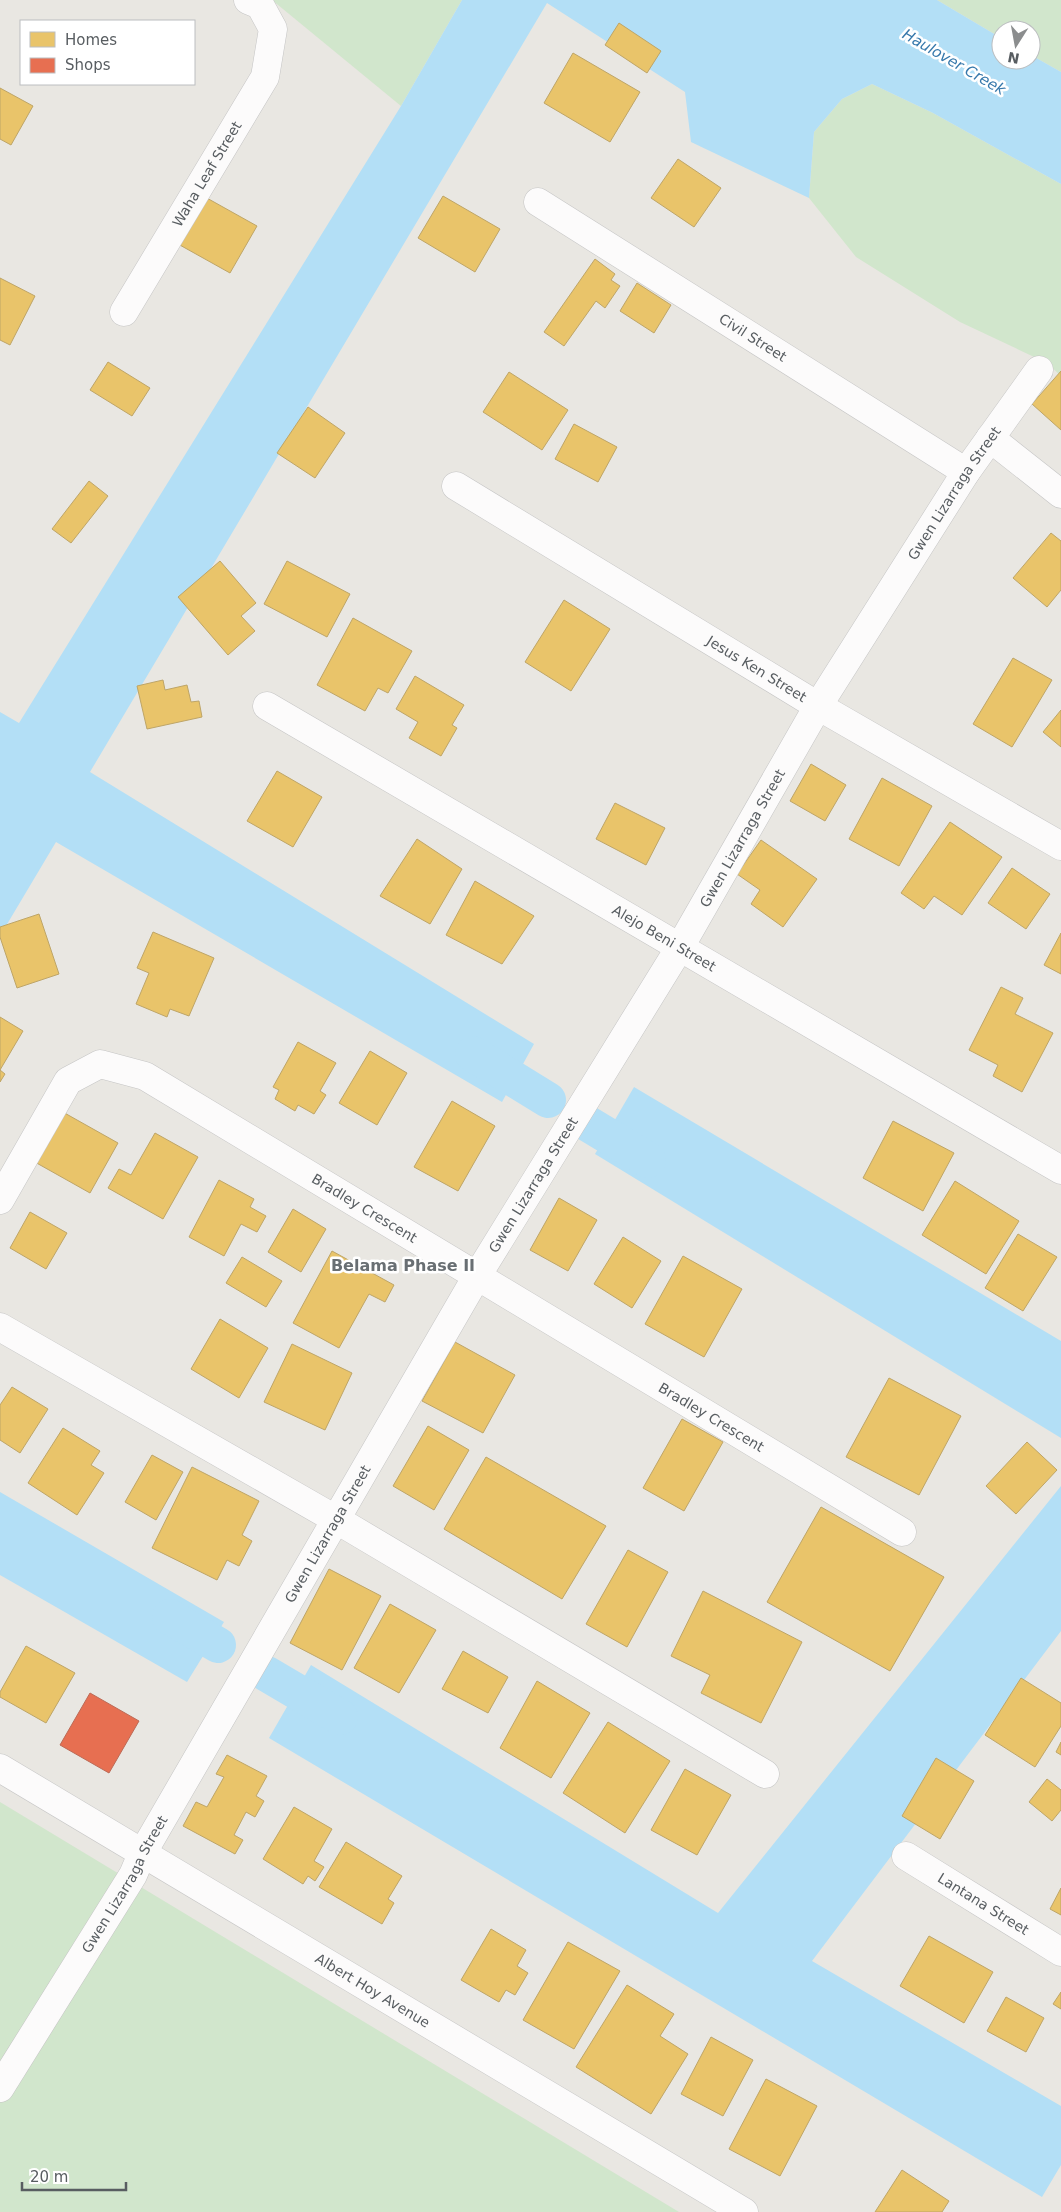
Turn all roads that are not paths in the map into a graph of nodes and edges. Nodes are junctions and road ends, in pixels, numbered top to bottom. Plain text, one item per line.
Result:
1 (248, 0) edge
2 (538, 202) dead end
3 (124, 312) dead end
4 (1039, 370) dead end
5 (990, 438) junction
6 (966, 472) junction
7 (456, 486) dead end
8 (1061, 494) edge
9 (267, 706) dead end
10 (818, 706) junction
11 (1061, 846) edge
12 (680, 947) junction
13 (1061, 1170) edge
14 (0, 1200) edge
15 (477, 1276) junction
16 (0, 1327) edge
17 (337, 1520) junction
18 (902, 1532) dead end
19 (0, 1768) edge
20 (765, 1774) dead end
21 (142, 1854) junction
22 (906, 1856) dead end
23 (1061, 1952) edge
24 (0, 2088) edge
25 (744, 2212) edge

1 - 3 street, Waha Leaf Street
2 - 6 street, Civil Street
4 - 5 street, Gwen Lizarraga Street
5 - 6 street, Gwen Lizarraga Street
5 - 8 street
6 - 10 street, Gwen Lizarraga Street
7 - 10 street, Jesus Ken Street
9 - 12 street, Alejo Beni Street
10 - 11 street, Jesus Ken Street
10 - 12 street, Gwen Lizarraga Street
12 - 13 street, Alejo Beni Street
12 - 15 street, Gwen Lizarraga Street
14 - 15 street, Bradley Crescent
15 - 17 street, Gwen Lizarraga Street
15 - 18 street, Bradley Crescent
16 - 17 street
17 - 20 street
17 - 21 street, Gwen Lizarraga Street
19 - 21 street, Albert Hoy Avenue
21 - 24 street, Gwen Lizarraga Street
21 - 25 street, Albert Hoy Avenue
22 - 23 street, Lantana Street

